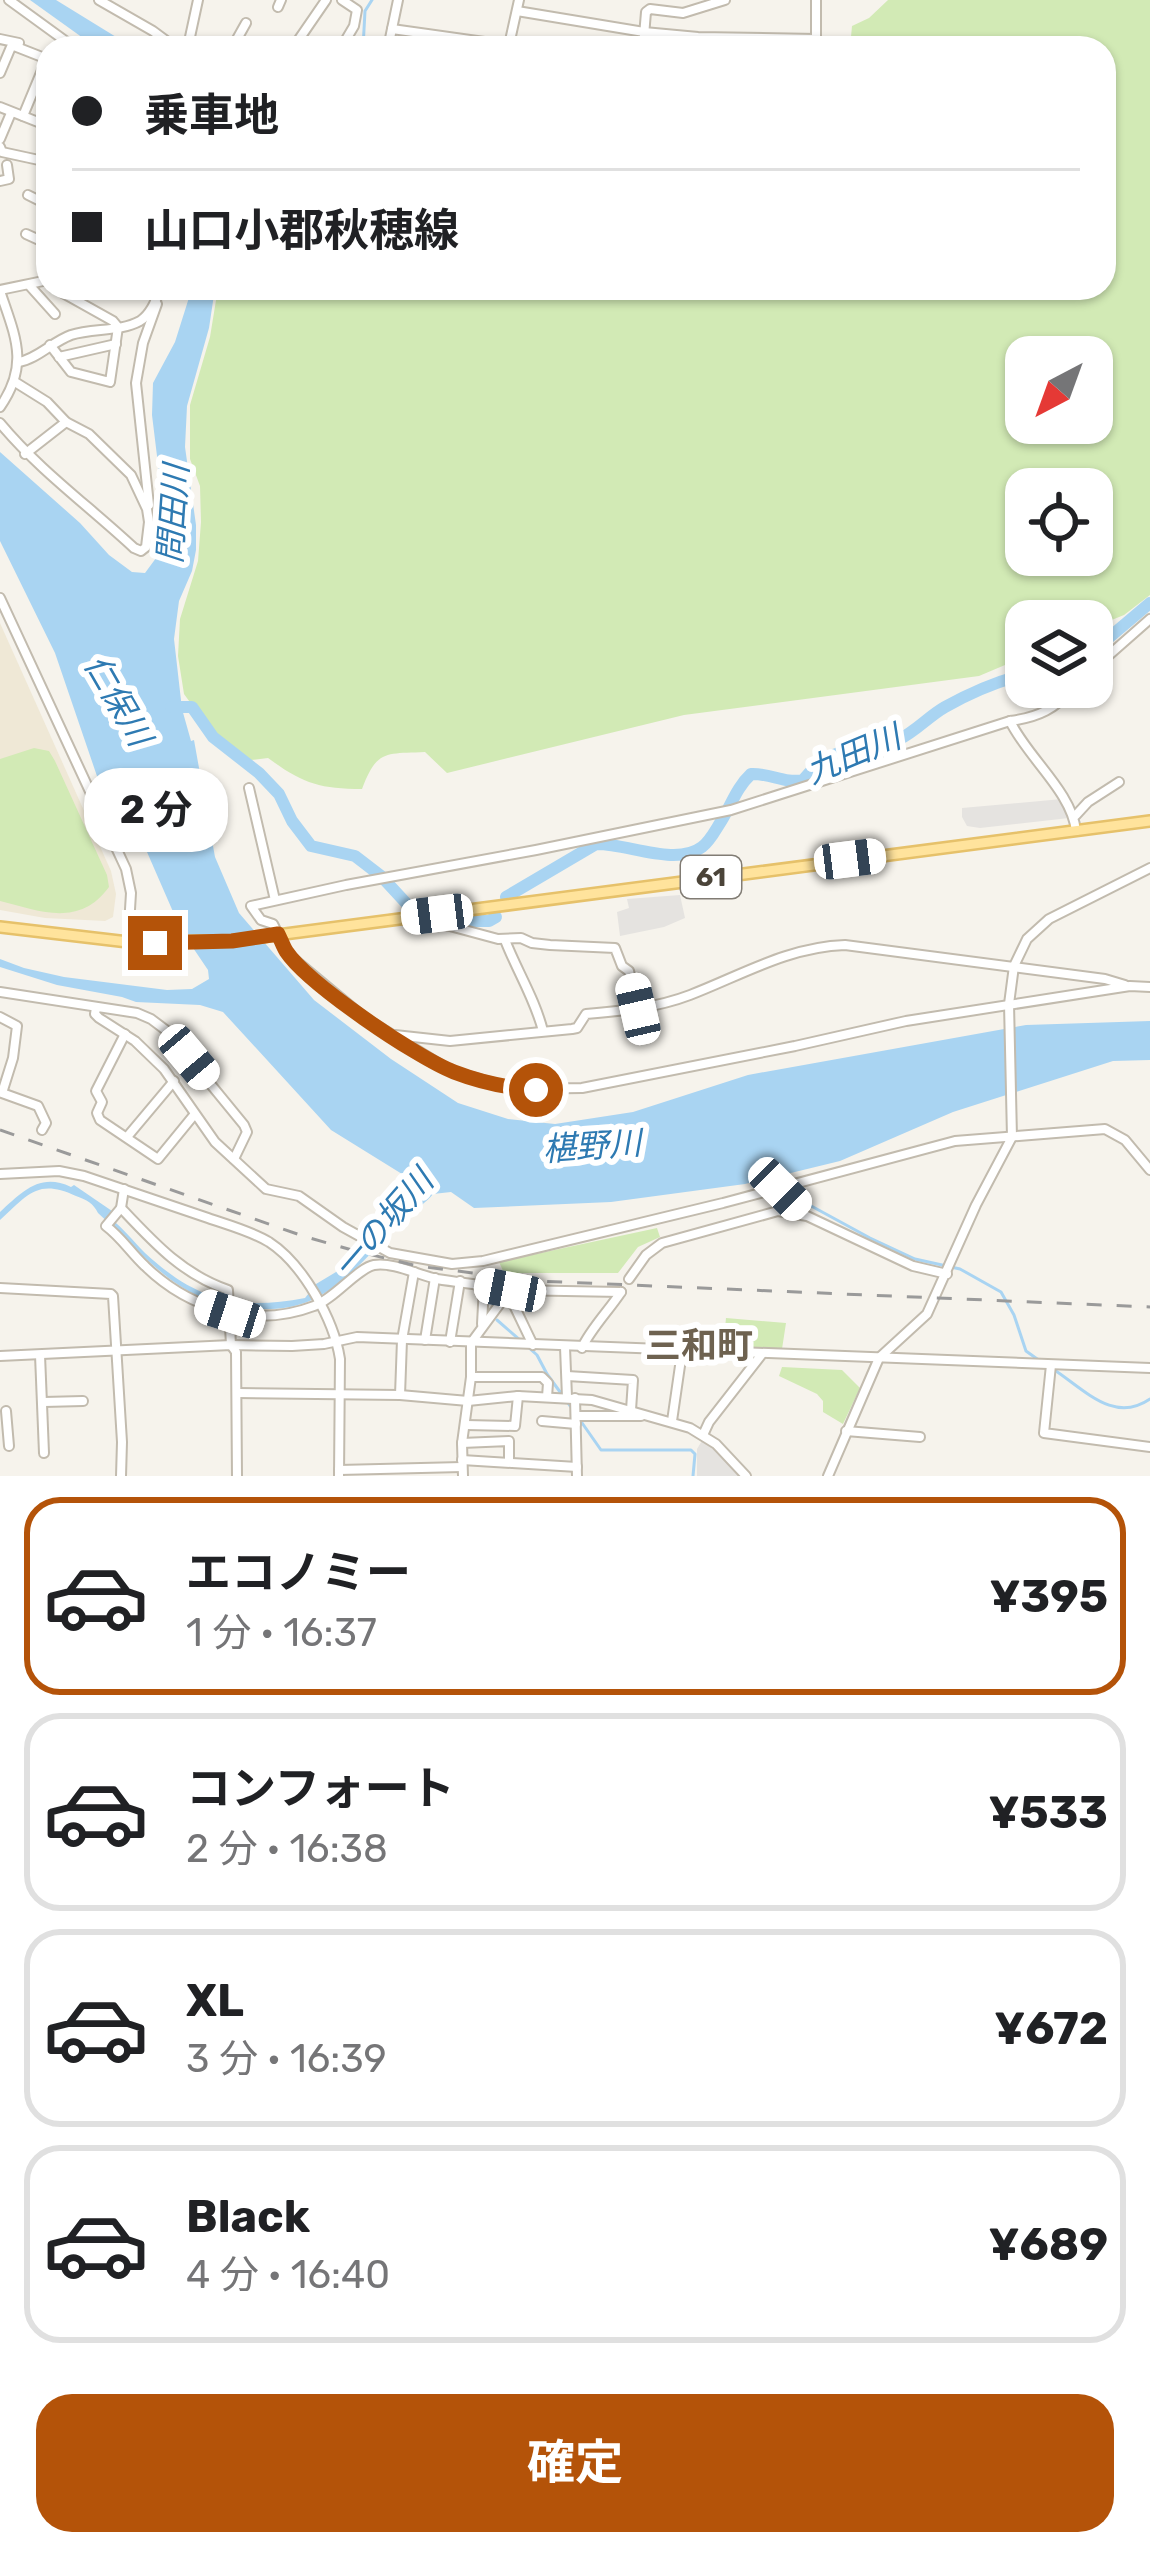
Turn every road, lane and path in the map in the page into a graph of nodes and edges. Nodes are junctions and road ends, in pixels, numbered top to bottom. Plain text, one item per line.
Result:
1 (9, 0) edge
2 (99, 0) edge
3 (326, 0) edge
4 (398, 0) edge
5 (725, 0) edge
6 (816, 0) edge
7 (195, 1) edge
8 (340, 1) edge
9 (518, 5) edge
10 (246, 22) dead end
11 (392, 29) junction
12 (644, 32) junction
13 (50, 36) edge
14 (160, 36) edge
15 (190, 36) edge
16 (238, 36) edge
17 (301, 36) edge
18 (348, 36) edge
19 (391, 36) edge
20 (440, 36) edge
21 (511, 36) edge
22 (644, 36) edge
23 (687, 36) edge
24 (816, 36) edge
25 (0, 38) edge
26 (36, 49) edge
27 (36, 55) edge
28 (0, 73) edge
29 (36, 85) edge
30 (0, 107) edge
31 (12, 112) junction
32 (23, 116) junction
33 (36, 121) edge
34 (0, 143) edge
35 (36, 159) edge
36 (7, 165) dead end
37 (0, 181) edge
38 (28, 196) dead end
39 (36, 200) edge
40 (26, 234) dead end
41 (36, 239) edge
42 (28, 285) junction
43 (36, 285) edge
44 (0, 291) edge
45 (36, 294) edge
46 (42, 300) edge
47 (78, 300) edge
48 (154, 302) joint
49 (55, 314) dead end
50 (118, 327) junction
51 (117, 344) junction
52 (50, 345) junction
53 (58, 357) junction
54 (19, 362) junction
55 (14, 382) junction
56 (1, 405) edge
57 (66, 422) junction
58 (0, 423) edge
59 (25, 454) junction
60 (147, 509) junction
61 (0, 598) edge
62 (1150, 619) edge
63 (1113, 652) edge
64 (1050, 708) edge
65 (1010, 721) junction
66 (1119, 782) dead end
67 (249, 788) dead end
68 (1075, 816) junction
69 (1150, 821) edge
70 (1076, 831) junction
71 (1150, 868) edge
72 (274, 900) junction
73 (437, 914) junction
74 (0, 927) edge
75 (275, 935) junction
76 (505, 940) junction
77 (128, 942) junction
78 (1014, 966) junction
79 (1130, 986) junction
80 (1150, 987) edge
81 (0, 992) edge
82 (1009, 1004) junction
83 (96, 1008) junction
84 (638, 1009) junction
85 (0, 1017) edge
86 (543, 1031) junction
87 (125, 1034) junction
88 (388, 1034) junction
89 (174, 1082) junction
90 (194, 1115) junction
91 (42, 1130) dead end
92 (1012, 1134) junction
93 (127, 1137) junction
94 (234, 1159) junction
95 (1150, 1170) edge
96 (0, 1174) edge
97 (124, 1189) junction
98 (780, 1189) junction
99 (121, 1208) junction
100 (807, 1216) junction
101 (381, 1250) junction
102 (379, 1264) junction
103 (414, 1272) junction
104 (947, 1274) junction
105 (435, 1278) junction
106 (628, 1279) dead end
107 (460, 1282) junction
108 (484, 1285) junction
109 (0, 1288) edge
110 (510, 1290) junction
111 (318, 1304) junction
112 (230, 1312) junction
113 (483, 1326) junction
114 (337, 1340) junction
115 (402, 1340) junction
116 (425, 1340) junction
117 (450, 1342) junction
118 (471, 1343) junction
119 (231, 1345) junction
120 (533, 1345) junction
121 (566, 1347) junction
122 (582, 1348) junction
123 (116, 1352) junction
124 (682, 1352) junction
125 (762, 1354) junction
126 (40, 1355) junction
127 (0, 1356) edge
128 (879, 1358) junction
129 (1051, 1365) junction
130 (1150, 1368) edge
131 (566, 1376) junction
132 (471, 1377) junction
133 (238, 1393) junction
134 (340, 1394) junction
135 (400, 1395) junction
136 (518, 1396) junction
137 (547, 1396) junction
138 (571, 1398) junction
139 (83, 1401) dead end
140 (469, 1401) junction
141 (44, 1402) junction
142 (631, 1410) junction
143 (6, 1411) dead end
144 (656, 1416) junction
145 (577, 1420) junction
146 (672, 1420) junction
147 (542, 1421) dead end
148 (466, 1425) junction
149 (3, 1428) edge
150 (846, 1431) junction
151 (703, 1435) junction
152 (920, 1437) dead end
153 (462, 1443) junction
154 (9, 1446) dead end
155 (1150, 1448) edge
156 (44, 1454) dead end
157 (509, 1462) junction
158 (462, 1468) edge
159 (577, 1472) edge
160 (339, 1473) edge
161 (121, 1476) edge
162 (237, 1476) edge
163 (746, 1476) edge
164 (828, 1476) edge

1 - 13 street
2 - 14 street
3 - 17 street
4 - 11 street
5 - 12 street
6 - 24 street
7 - 15 street
8 - 18 street
9 - 12 street
9 - 21 street
10 - 16 street
11 - 19 street
11 - 20 street
12 - 22 street
12 - 23 street
25 - 26 street
27 - 28 street
29 - 32 street
30 - 31 street
31 - 32 street
31 - 34 street
32 - 33 street
34 - 35 street
36 - 37 street
38 - 39 street
40 - 41 street
42 - 43 street
42 - 44 street
42 - 45 street
44 - 54 street
46 - 49 street
47 - 50 street
48 - 50 street
48 - 60 street
50 - 51 street
50 - 52 street
51 - 53 street
51 - 53 street
52 - 53 street
52 - 54 street
54 - 55 street
55 - 56 street
55 - 57 street
57 - 59 street
57 - 60 street
58 - 59 street
59 - 60 street
61 - 77 street
62 - 63 street
64 - 65 street
65 - 68 street
65 - 72 street
66 - 68 street
67 - 72 street
68 - 70 street
69 - 70 main road, 61
70 - 73 main road, 61
71 - 78 street
72 - 75 street
73 - 75 main road, 61
73 - 76 street
74 - 77 main road, 61
75 - 77 main road, 61
75 - 88 street
76 - 84 street
76 - 86 street
78 - 79 street
78 - 82 street
78 - 84 street
79 - 80 street
79 - 82 street
81 - 83 street
82 - 88 street
82 - 92 street
83 - 87 street
83 - 94 street
84 - 86 street
85 - 91 street
86 - 88 street
87 - 89 street
87 - 93 street
89 - 90 street
89 - 93 street
90 - 93 street
90 - 94 street
92 - 95 street
92 - 98 street
92 - 104 street
94 - 101 street
96 - 97 street
97 - 99 street
97 - 111 street
98 - 100 street
98 - 101 street
99 - 112 street
99 - 112 street
100 - 104 street
100 - 106 street
101 - 102 street
102 - 103 street
102 - 111 street
103 - 105 street
103 - 115 street
104 - 128 street
105 - 107 street
105 - 116 street
107 - 108 street
107 - 117 street
108 - 110 street
108 - 113 street
109 - 123 street
110 - 113 street
110 - 120 street
110 - 122 street
111 - 112 street
111 - 114 street
112 - 119 street
113 - 118 street
114 - 115 street
114 - 119 street
114 - 134 street
115 - 116 street
115 - 135 street
116 - 117 street
117 - 118 street
118 - 120 street
118 - 132 street
119 - 123 street
119 - 133 street
120 - 121 street
121 - 122 street
121 - 131 street
122 - 124 street
123 - 126 street
123 - 161 street
124 - 125 street
124 - 146 street
125 - 128 street
125 - 151 street
126 - 127 street
126 - 141 street
128 - 129 street
128 - 150 street
129 - 130 street
129 - 155 street
131 - 138 street
131 - 142 street
132 - 137 street
132 - 140 street
133 - 134 street
133 - 162 street
134 - 135 street
134 - 160 street
135 - 140 street
136 - 137 street
136 - 140 street
136 - 148 street
137 - 138 street
138 - 142 street
138 - 145 street
139 - 141 street
140 - 148 street
141 - 156 street
142 - 144 street
143 - 149 street
144 - 145 street
144 - 146 street
145 - 147 street
145 - 159 street
146 - 151 street
148 - 153 street
149 - 154 street
150 - 152 street
150 - 164 street
151 - 163 street
153 - 157 street
153 - 158 street
157 - 158 street
157 - 159 street
158 - 160 street

